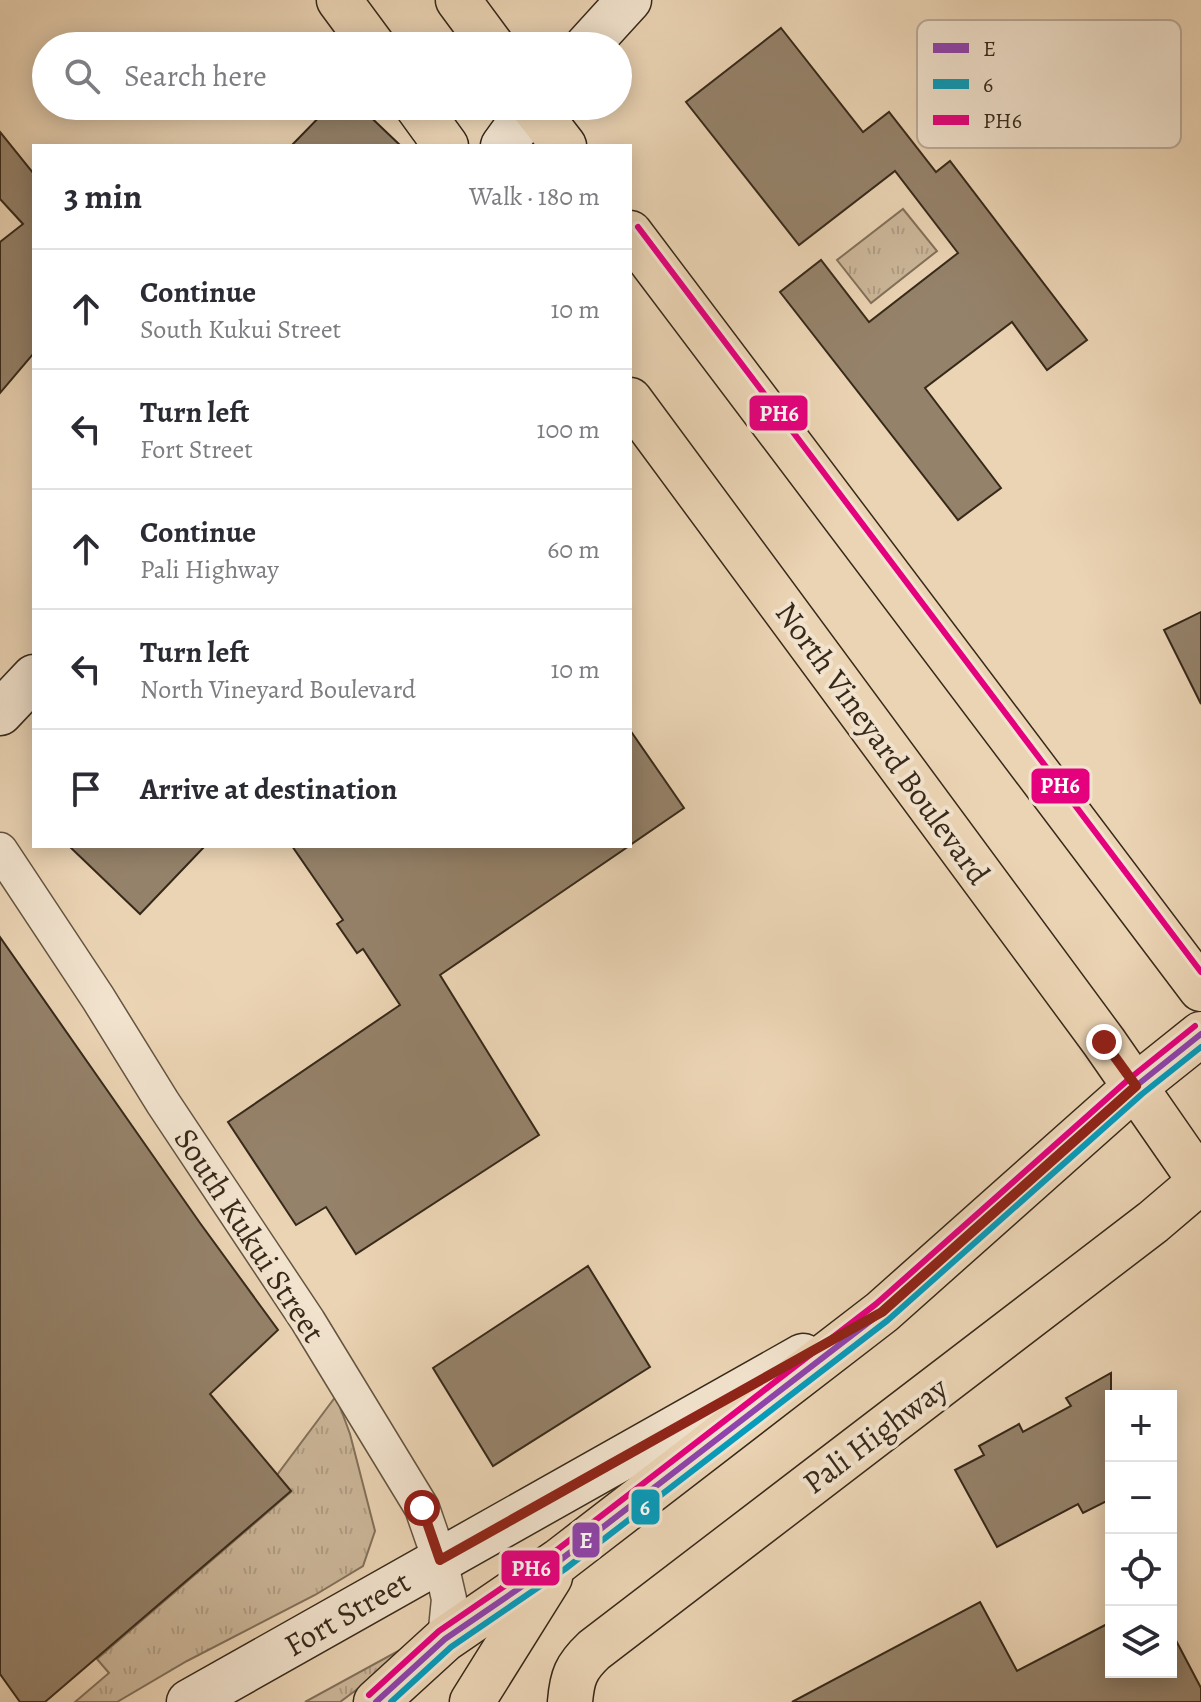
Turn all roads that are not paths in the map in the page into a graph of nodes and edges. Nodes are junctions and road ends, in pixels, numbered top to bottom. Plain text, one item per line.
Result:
1 (339, 0) edge
2 (458, 0) edge
3 (629, 0) edge
4 (363, 32) edge
5 (482, 32) edge
6 (600, 32) edge
7 (427, 120) edge
8 (522, 120) edge
9 (544, 120) edge
10 (445, 144) edge
11 (504, 144) edge
12 (562, 144) edge
13 (632, 236) edge
14 (632, 403) edge
15 (32, 679) edge
16 (0, 713) edge
17 (0, 850) edge
18 (1201, 989) edge
19 (1201, 1034) edge
20 (1136, 1086) junction
21 (1201, 1182) edge
22 (882, 1312) junction
23 (440, 1560) junction
24 (559, 1561) junction
25 (445, 1639) junction
26 (189, 1702) edge
27 (376, 1702) edge
28 (472, 1702) edge
29 (570, 1702) edge

1 - 4 main road
2 - 5 main road
3 - 6 main road
7 - 10 main road
8 - 11 main road
9 - 12 main road
13 - 18 main road
14 - 20 main road, North Vineyard Boulevard
15 - 16 main road
17 - 23 street, South Kukui Street
19 - 20 main road
20 - 21 main road, North Vineyard Boulevard
20 - 22 main road
21 - 29 main road, Pali Highway
22 - 23 main road, Fort Street
22 - 24 main road
23 - 25 street, South Kukui Street
23 - 26 main road, Fort Street
24 - 25 main road
24 - 28 main road
25 - 27 main road

